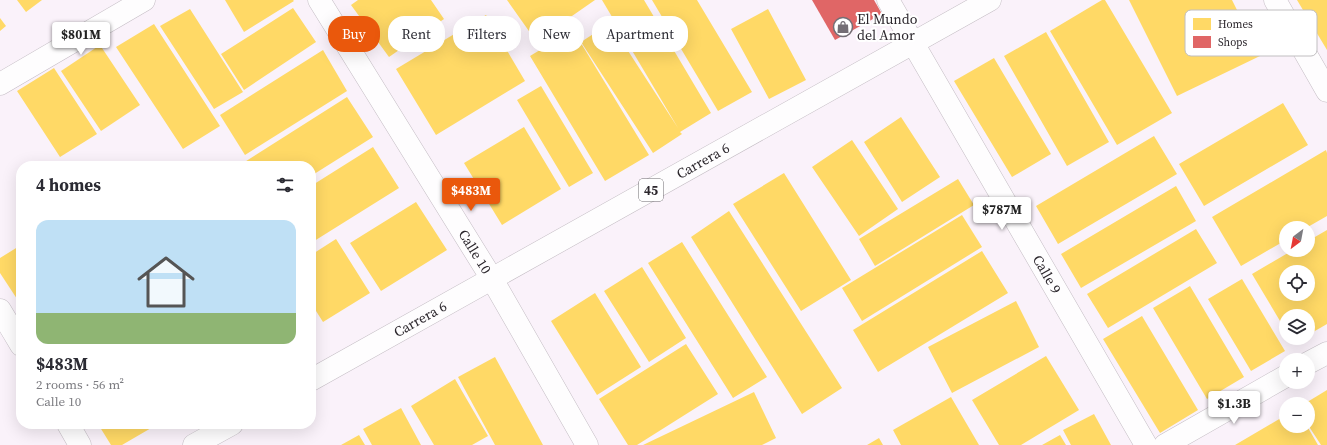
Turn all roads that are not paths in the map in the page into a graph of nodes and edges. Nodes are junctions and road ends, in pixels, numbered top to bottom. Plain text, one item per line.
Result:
1 (144, 0) edge
2 (319, 0) edge
3 (888, 0) edge
4 (990, 0) edge
5 (1275, 0) edge
6 (1281, 10) edge
7 (913, 44) junction
8 (1307, 56) edge
9 (0, 84) edge
10 (1327, 91) edge
11 (492, 279) junction
12 (0, 310) edge
13 (16, 337) edge
14 (1327, 353) edge
15 (1315, 360) edge
16 (316, 377) edge
17 (1279, 380) edge
18 (71, 429) edge
19 (223, 429) edge
20 (80, 445) edge
21 (194, 445) edge
22 (587, 445) edge
23 (1146, 445) edge
24 (1165, 445) edge

1 - 9 street
2 - 11 street, Calle 10
3 - 7 street, Calle 9
4 - 7 street, Carrera 6 / 45
5 - 6 street
7 - 11 street, Carrera 6 / 45
7 - 23 street, Calle 9
8 - 10 street
11 - 16 street, Carrera 6 / 45
11 - 22 street, Calle 10
12 - 13 street
14 - 15 street
17 - 24 street
18 - 20 street
19 - 21 street

